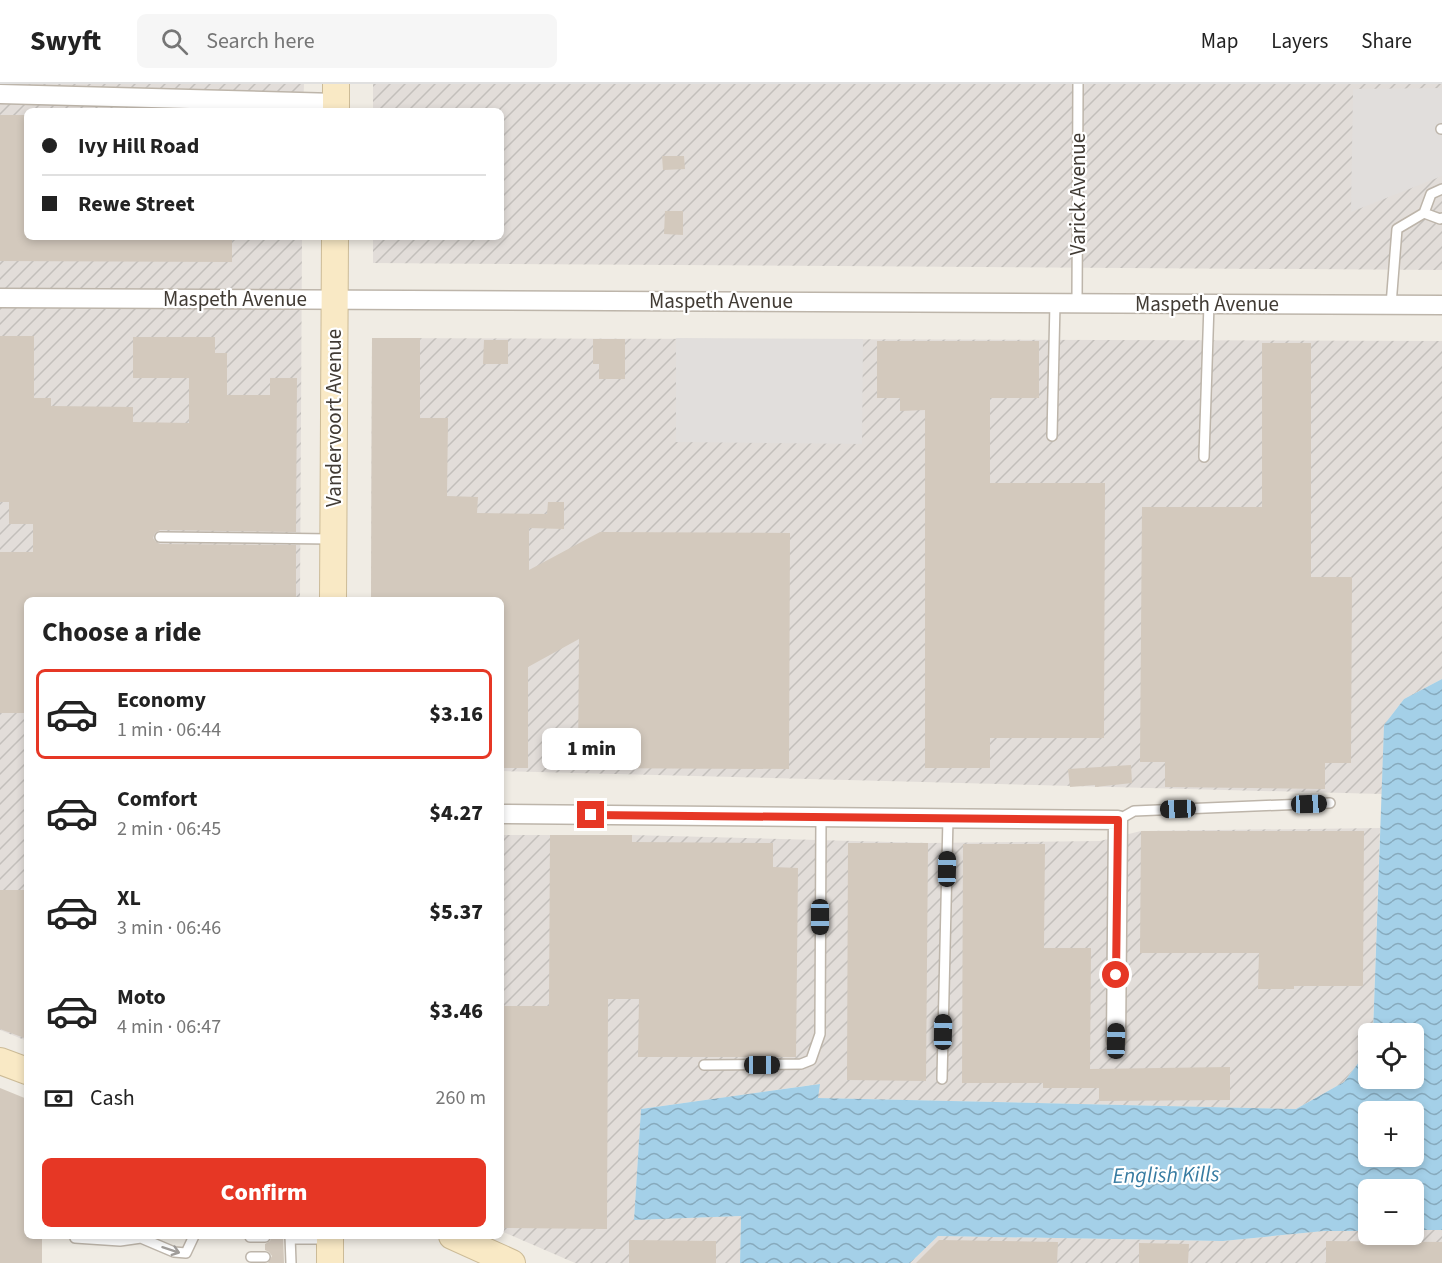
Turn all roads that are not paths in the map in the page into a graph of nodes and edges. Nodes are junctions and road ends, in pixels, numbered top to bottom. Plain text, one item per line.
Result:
1 (1078, 84) edge
2 (0, 94) edge
3 (336, 99) edge
4 (1442, 189) edge
5 (1424, 213) junction
6 (1442, 218) edge
7 (335, 240) edge
8 (0, 298) edge
9 (335, 299) junction
10 (1055, 303) junction
11 (1077, 303) junction
12 (1209, 304) junction
13 (1391, 305) junction
14 (1442, 305) edge
15 (1052, 436) dead end
16 (1204, 457) dead end
17 (160, 537) dead end
18 (333, 539) junction
19 (333, 597) edge
20 (1330, 803) dead end
21 (504, 814) edge
22 (821, 817) junction
23 (948, 818) junction
24 (1118, 820) junction
25 (1116, 1041) dead end
26 (0, 1060) edge
27 (704, 1065) dead end
28 (24, 1070) edge
29 (942, 1079) dead end
30 (90, 1239) edge
31 (131, 1239) edge
32 (146, 1239) edge
33 (193, 1239) edge
34 (289, 1239) edge
35 (298, 1239) edge
36 (459, 1239) edge
37 (330, 1246) edge
38 (251, 1257) dead end
39 (265, 1257) dead end
40 (289, 1258) edge
41 (512, 1263) edge

1 - 11 lane, Varick Avenue
2 - 3 street
4 - 5 lane
5 - 6 lane
5 - 13 lane
7 - 9 main road, Vandervoort Avenue
8 - 9 street, Maspeth Avenue
9 - 10 street, Maspeth Avenue
9 - 18 main road, Vandervoort Avenue
10 - 11 street, Maspeth Avenue
10 - 15 lane
11 - 12 street, Maspeth Avenue
12 - 13 street, Maspeth Avenue
12 - 16 lane
13 - 14 street, Maspeth Avenue
17 - 18 lane
18 - 19 main road, Vandervoort Avenue
20 - 24 lane
21 - 22 street
22 - 23 street
22 - 27 lane
23 - 24 street
23 - 29 lane
24 - 25 street
26 - 28 main road
30 - 31 lane
32 -> 33 lane
34 - 40 lane
35 - 37 lane
36 - 41 main road
38 - 39 lane

